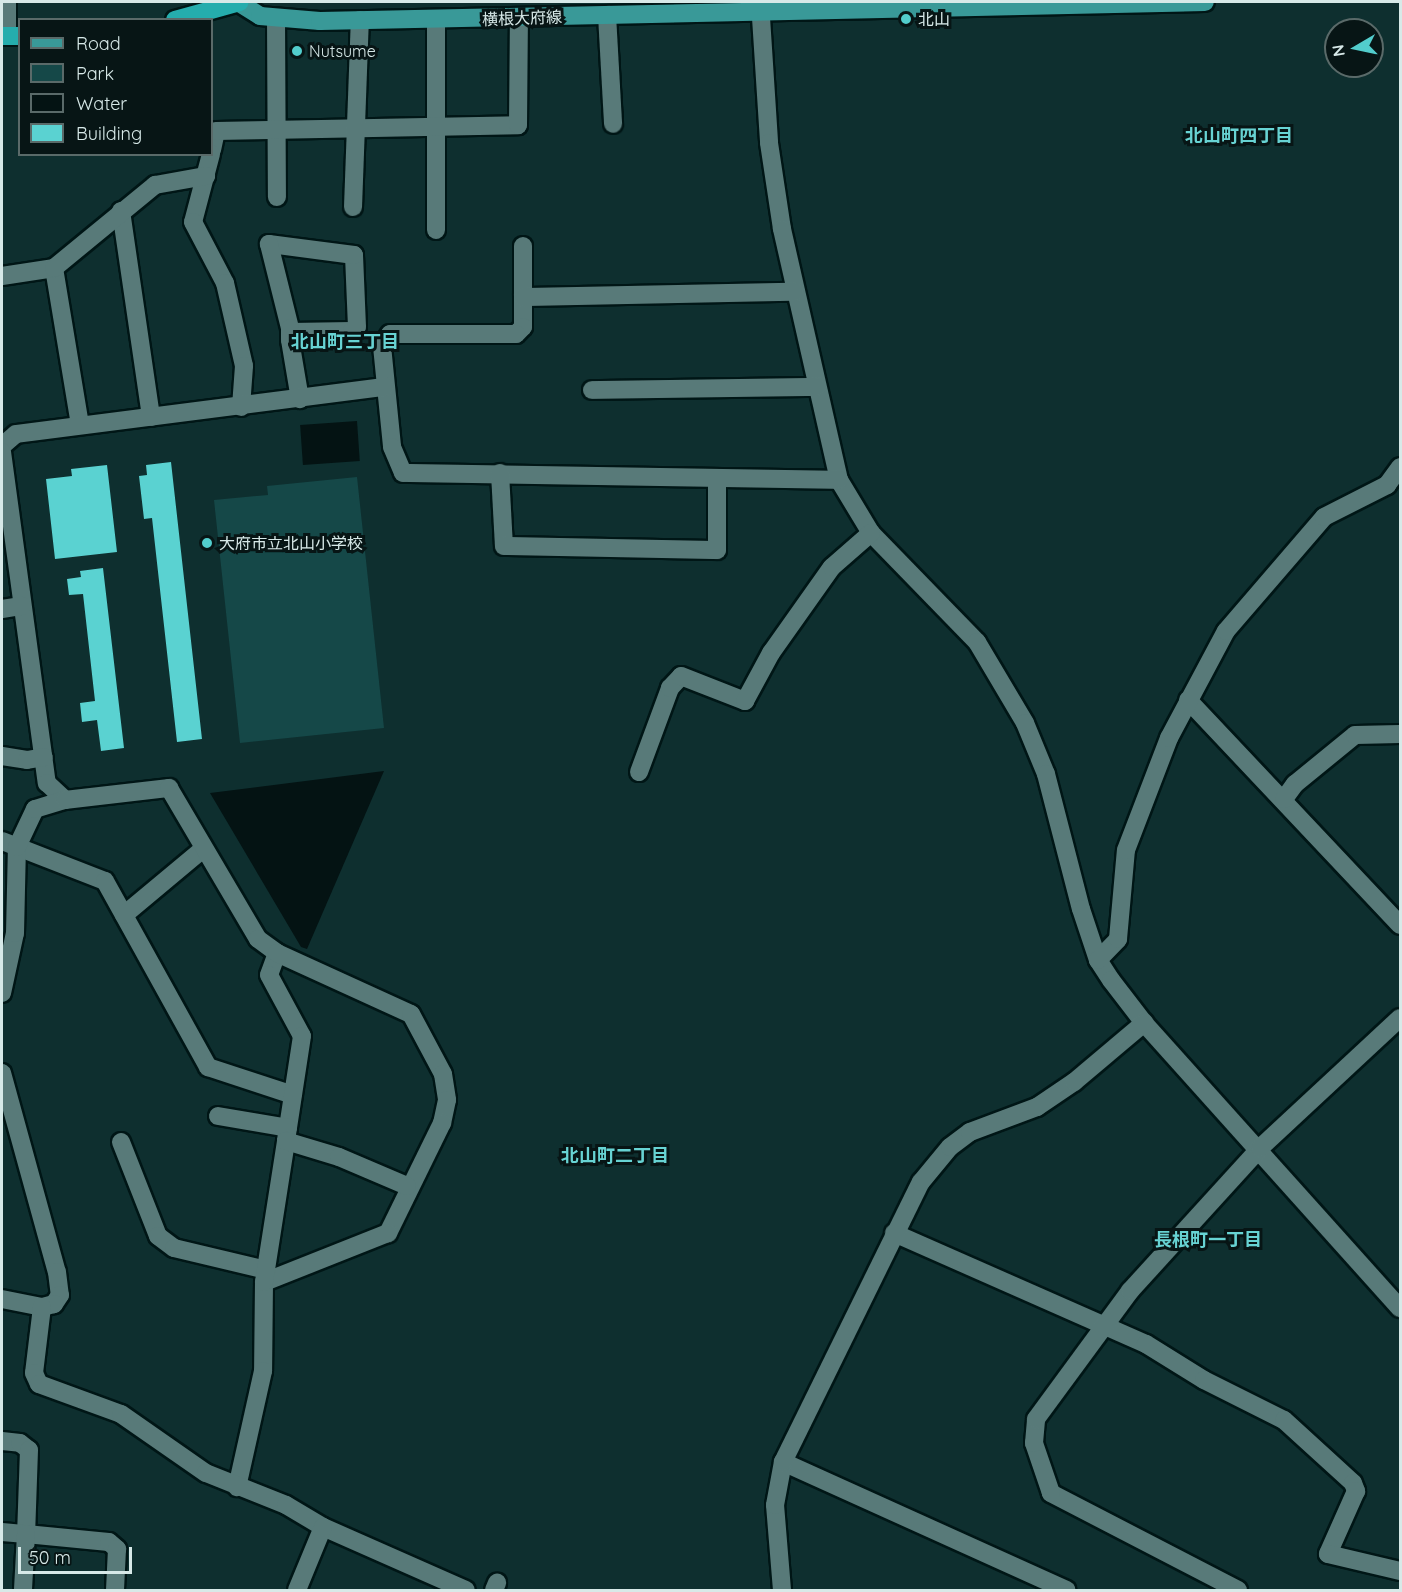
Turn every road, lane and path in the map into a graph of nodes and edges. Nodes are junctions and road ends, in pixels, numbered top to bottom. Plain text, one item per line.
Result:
1 (7, 2) edge
2 (239, 2) edge
3 (1205, 2) edge
4 (760, 6) edge
5 (607, 15) junction
6 (182, 18) edge
7 (276, 18) junction
8 (519, 18) junction
9 (360, 20) junction
10 (435, 20) junction
11 (9, 36) edge
12 (613, 124) dead end
13 (434, 129) junction
14 (354, 130) junction
15 (280, 133) junction
16 (213, 144) edge
17 (210, 156) edge
18 (206, 176) junction
19 (277, 197) dead end
20 (353, 207) dead end
21 (121, 211) junction
22 (436, 230) dead end
23 (523, 246) dead end
24 (54, 268) junction
25 (2, 276) edge
26 (795, 292) junction
27 (523, 297) junction
28 (290, 332) junction
29 (385, 387) junction
30 (817, 387) junction
31 (592, 390) dead end
32 (300, 399) junction
33 (241, 407) junction
34 (151, 417) junction
35 (80, 425) junction
36 (2, 446) edge
37 (2, 452) edge
38 (1401, 467) edge
39 (500, 472) junction
40 (717, 479) junction
41 (838, 480) junction
42 (871, 532) junction
43 (22, 606) junction
44 (2, 609) edge
45 (1188, 700) junction
46 (1401, 734) edge
47 (2, 756) edge
48 (44, 757) junction
49 (639, 772) dead end
50 (1284, 799) junction
51 (64, 800) junction
52 (9, 844) edge
53 (204, 848) junction
54 (124, 915) junction
55 (1401, 925) edge
56 (277, 953) junction
57 (1098, 960) junction
58 (2, 993) edge
59 (1401, 1018) edge
60 (1144, 1023) junction
61 (2, 1073) edge
62 (293, 1095) junction
63 (218, 1116) dead end
64 (287, 1135) junction
65 (121, 1142) dead end
66 (1260, 1148) junction
67 (407, 1186) junction
68 (894, 1233) junction
69 (265, 1276) junction
70 (2, 1299) edge
71 (42, 1307) junction
72 (1401, 1308) edge
73 (1103, 1326) junction
74 (2, 1442) edge
75 (783, 1462) junction
76 (237, 1487) junction
77 (323, 1527) junction
78 (2, 1533) edge
79 (26, 1534) junction
80 (1401, 1571) edge
81 (23, 1590) edge
82 (115, 1590) edge
83 (297, 1590) edge
84 (466, 1590) edge
85 (782, 1590) edge
86 (1066, 1590) edge
87 (1238, 1590) edge

1 - 11 street
2 - 6 highway
2 - 7 main road, 横根大府線
3 - 4 main road, 横根大府線
4 - 5 main road, 横根大府線
4 - 26 street
5 - 8 main road, 横根大府線
5 - 12 street
7 - 9 main road, 横根大府線
7 - 15 street
8 - 10 main road, 横根大府線
8 - 13 street
9 - 10 main road, 横根大府線
9 - 14 street
10 - 13 street
13 - 14 street
13 - 22 street
14 - 15 street
14 - 20 street
15 - 16 street
15 - 19 street
17 - 18 street
18 - 21 street
18 - 33 street
21 - 24 street
21 - 34 street
23 - 27 street
24 - 25 street
24 - 35 street
26 - 27 street
26 - 30 street
27 - 29 street
28 - 28 street
28 - 32 street
29 - 32 street
29 - 39 street
30 - 31 street
30 - 41 street
32 - 33 street
33 - 34 street
34 - 35 street
35 - 36 street
37 - 43 street
38 - 45 street
39 - 40 street
39 - 40 street
40 - 41 street
41 - 42 street
42 - 49 street
42 - 57 street
43 - 44 street
43 - 48 street
45 - 50 street
45 - 57 street
46 - 50 street
47 - 48 street
48 - 51 street
50 - 55 street
51 - 52 street
51 - 53 street
52 - 54 street
52 - 58 street
53 - 54 street
53 - 56 street
54 - 62 street
56 - 62 street
56 - 67 street
57 - 60 street
59 - 66 street
60 - 66 street
60 - 68 street
61 - 71 street
62 - 64 street
63 - 64 street
64 - 67 street
64 - 69 street
65 - 69 street
66 - 72 street
66 - 73 street
67 - 69 street
68 - 73 street
68 - 75 street
69 - 76 street
70 - 71 street
71 - 76 street
73 - 80 street
73 - 87 street
74 - 79 street
75 - 85 street
75 - 86 street
76 - 77 street
77 - 83 street
77 - 84 street
78 - 79 street
79 - 81 street
79 - 82 street

